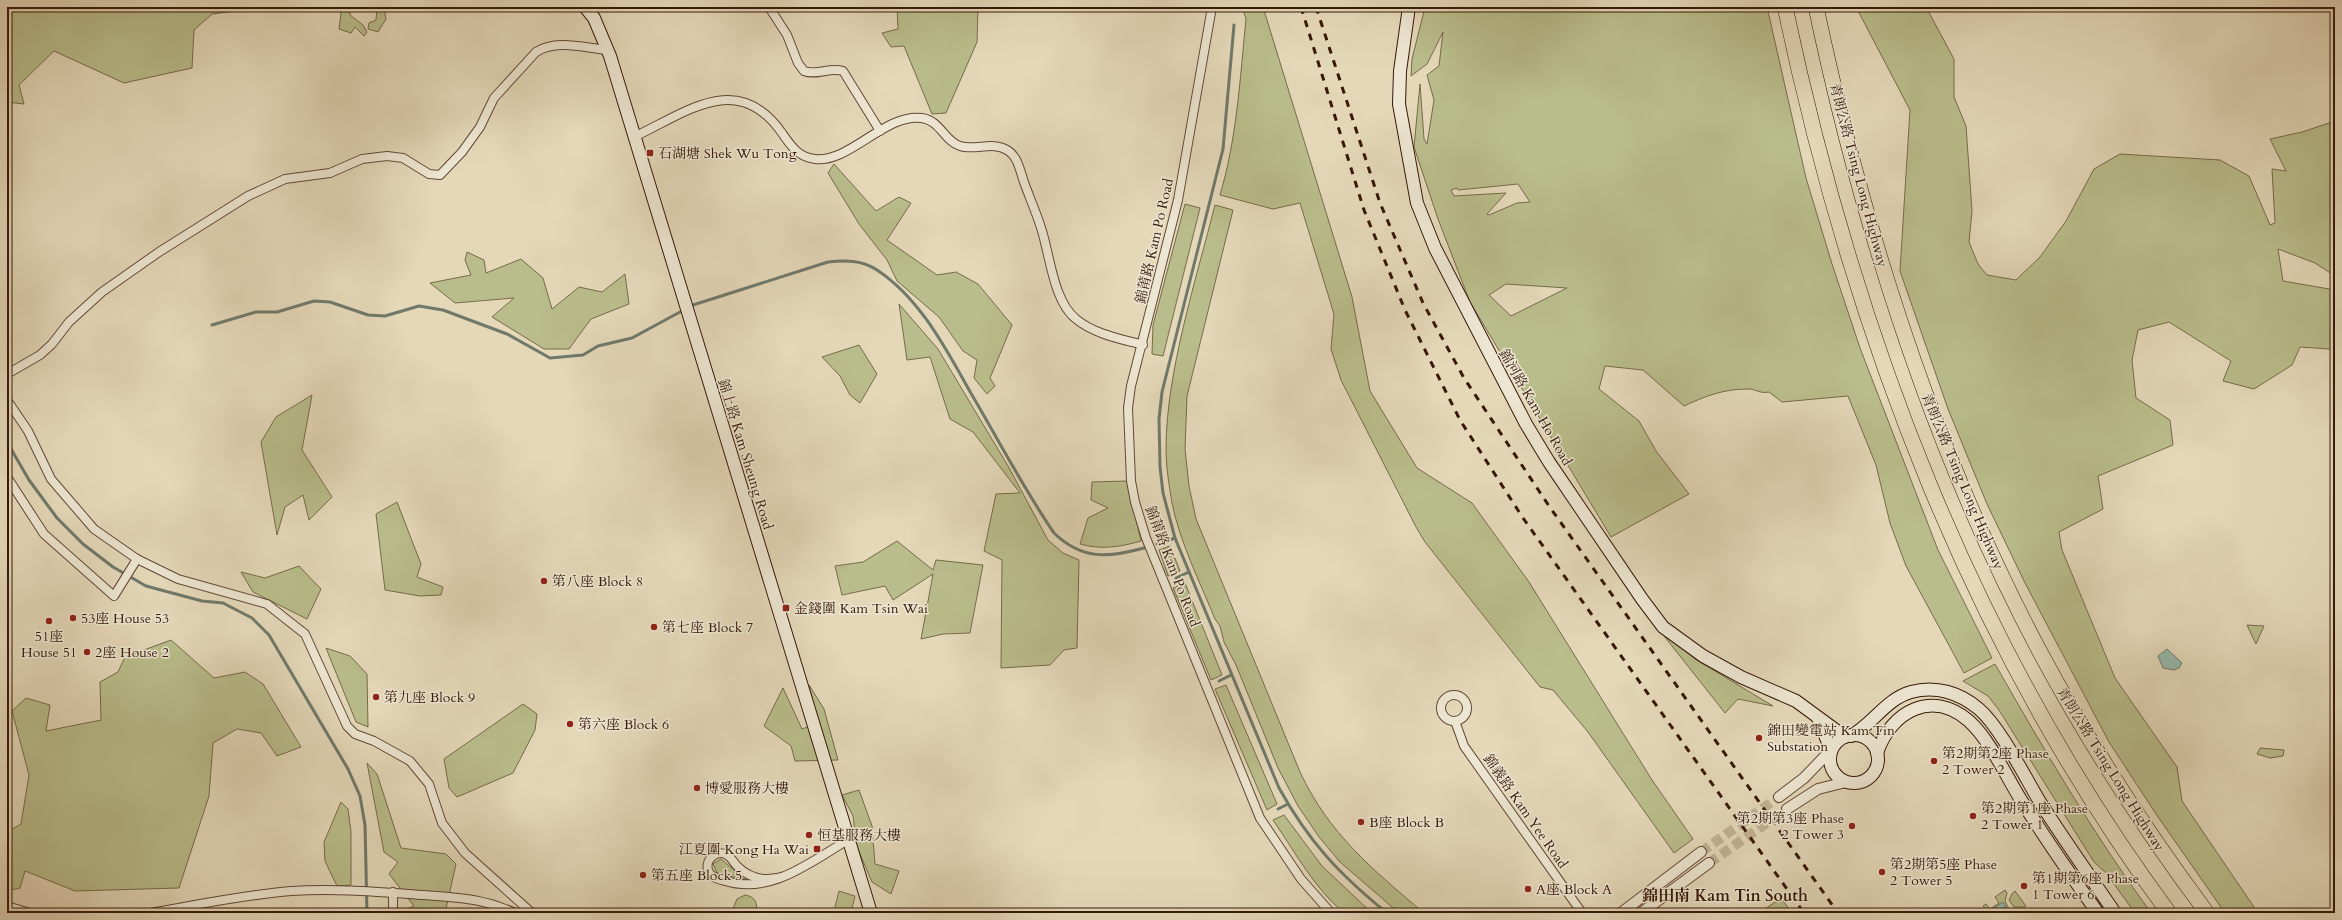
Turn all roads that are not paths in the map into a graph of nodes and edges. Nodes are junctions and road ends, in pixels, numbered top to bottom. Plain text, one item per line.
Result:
1 (585, 7) edge
2 (769, 7) edge
3 (1212, 7) edge
4 (1409, 7) edge
5 (1785, 7) edge
6 (1816, 7) edge
7 (608, 50) junction
8 (880, 131) junction
9 (634, 137) junction
10 (1143, 345) junction
11 (7, 374) edge
12 (7, 400) edge
13 (7, 477) edge
14 (136, 559) junction
15 (1818, 718) junction
16 (1455, 721) dead end
17 (1848, 737) junction
18 (1831, 750) junction
19 (1877, 753) junction
20 (1846, 782) junction
21 (1779, 797) tunnel mouth
22 (1787, 809) tunnel mouth
23 (848, 840) junction
24 (1701, 852) tunnel mouth
25 (1709, 863) tunnel mouth
26 (785, 876) junction
27 (393, 892) junction
28 (7, 906) edge
29 (30, 913) edge
30 (150, 913) edge
31 (392, 913) edge
32 (515, 913) edge
33 (532, 913) edge
34 (871, 913) edge
35 (1331, 913) edge
36 (1582, 913) edge
37 (1621, 913) edge
38 (1642, 913) edge
39 (2098, 913) edge
40 (2115, 913) edge
41 (2169, 913) edge
42 (2207, 913) edge

1 - 7 main road, 錦上路 Kam Sheung Road
2 - 8 street
3 - 10 street, 錦莆路 Kam Po Road
4 - 15 main road, 錦河路 Kam Ho Road
5 - 41 highway
6 - 42 highway, 青朗公路 Tsing Long Highway
7 - 9 main road, 錦上路 Kam Sheung Road
7 - 11 street
8 - 9 street
8 - 10 street
9 - 23 main road, 錦上路 Kam Sheung Road
10 - 35 street, 錦莆路 Kam Po Road
12 - 14 street
13 - 14 street
14 - 33 street
15 - 17 main road, 錦河路 Kam Ho Road
15 - 18 main road
16 - 36 street, 錦義路 Kam Yee Road
17 - 18 main road
17 - 19 main road
17 - 40 main road
18 - 20 main road
18 - 21 street
19 - 20 main road
19 - 39 main road
20 - 22 street
23 - 26 street
23 - 34 main road, 錦上路 Kam Sheung Road
24 - 37 street
25 - 38 street
26 - 26 street
27 - 30 street
27 - 31 street
27 - 32 street
28 - 29 street

